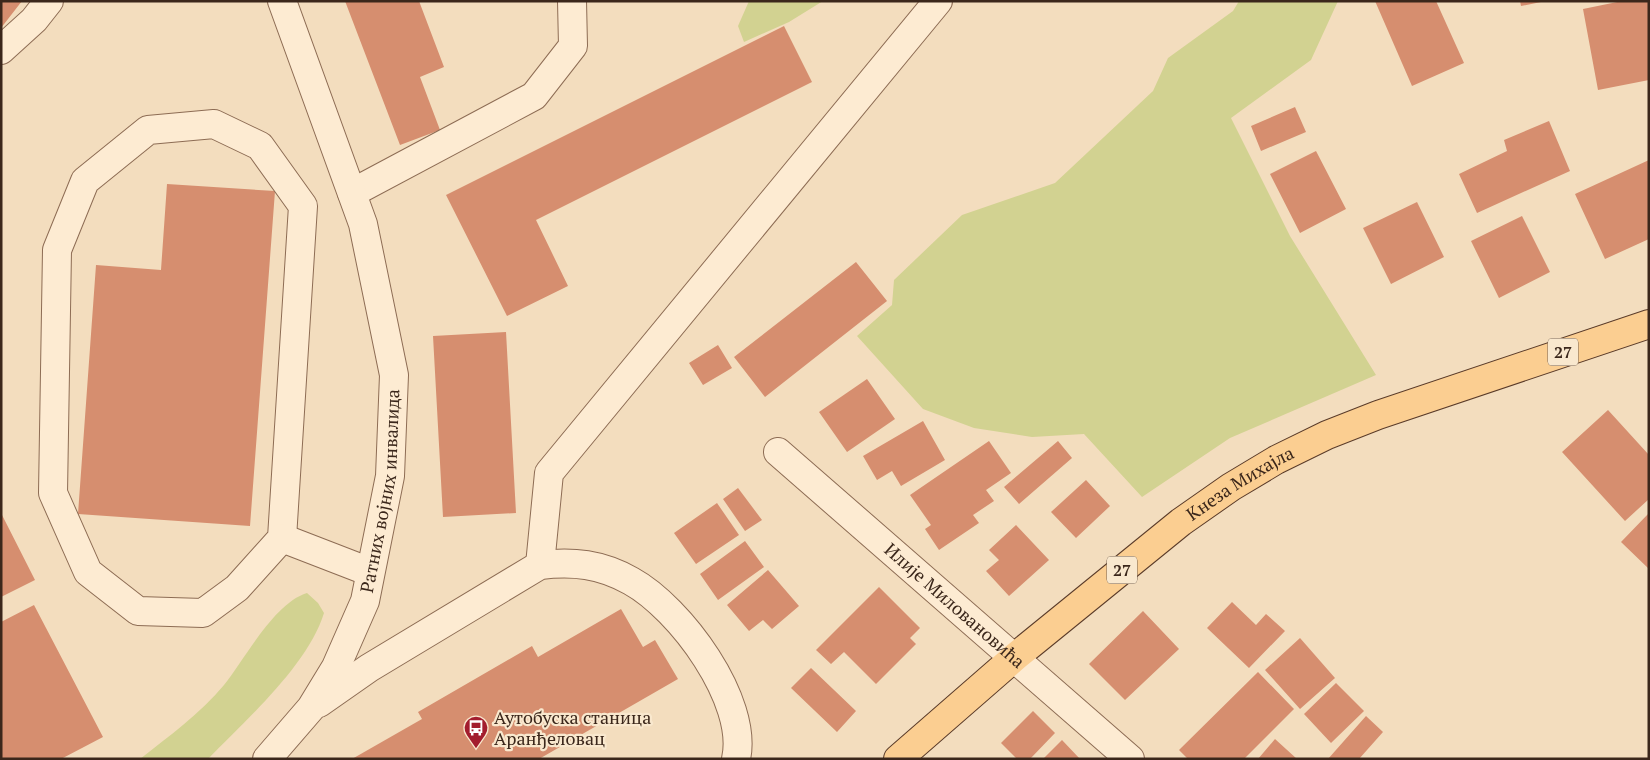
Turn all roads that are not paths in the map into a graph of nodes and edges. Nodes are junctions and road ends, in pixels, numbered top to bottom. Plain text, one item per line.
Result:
1 (49, 1) edge
2 (282, 1) edge
3 (572, 1) edge
4 (938, 1) edge
5 (1, 50) edge
6 (352, 193) junction
7 (1649, 324) edge
8 (778, 452) dead end
9 (282, 538) junction
10 (540, 565) junction
11 (370, 572) junction
12 (1015, 657) junction
13 (311, 708) junction
14 (266, 759) edge
15 (736, 759) edge
16 (898, 759) edge
17 (1130, 759) edge

1 - 5 street
2 - 6 street, Ратних војних инвалида
3 - 6 street
4 - 10 street
6 - 11 street, Ратних војних инвалида
7 - 12 main road, Кнеза Михајла / 27
8 - 12 street, Илије Миловановића
9 - 9 street
9 - 11 street
10 - 13 street
10 - 15 street
11 - 13 street, Ратних војних инвалида
12 - 16 main road, Кнеза Михајла / 27
12 - 17 street, Илије Миловановића
13 - 14 street, Ратних војних инвалида

